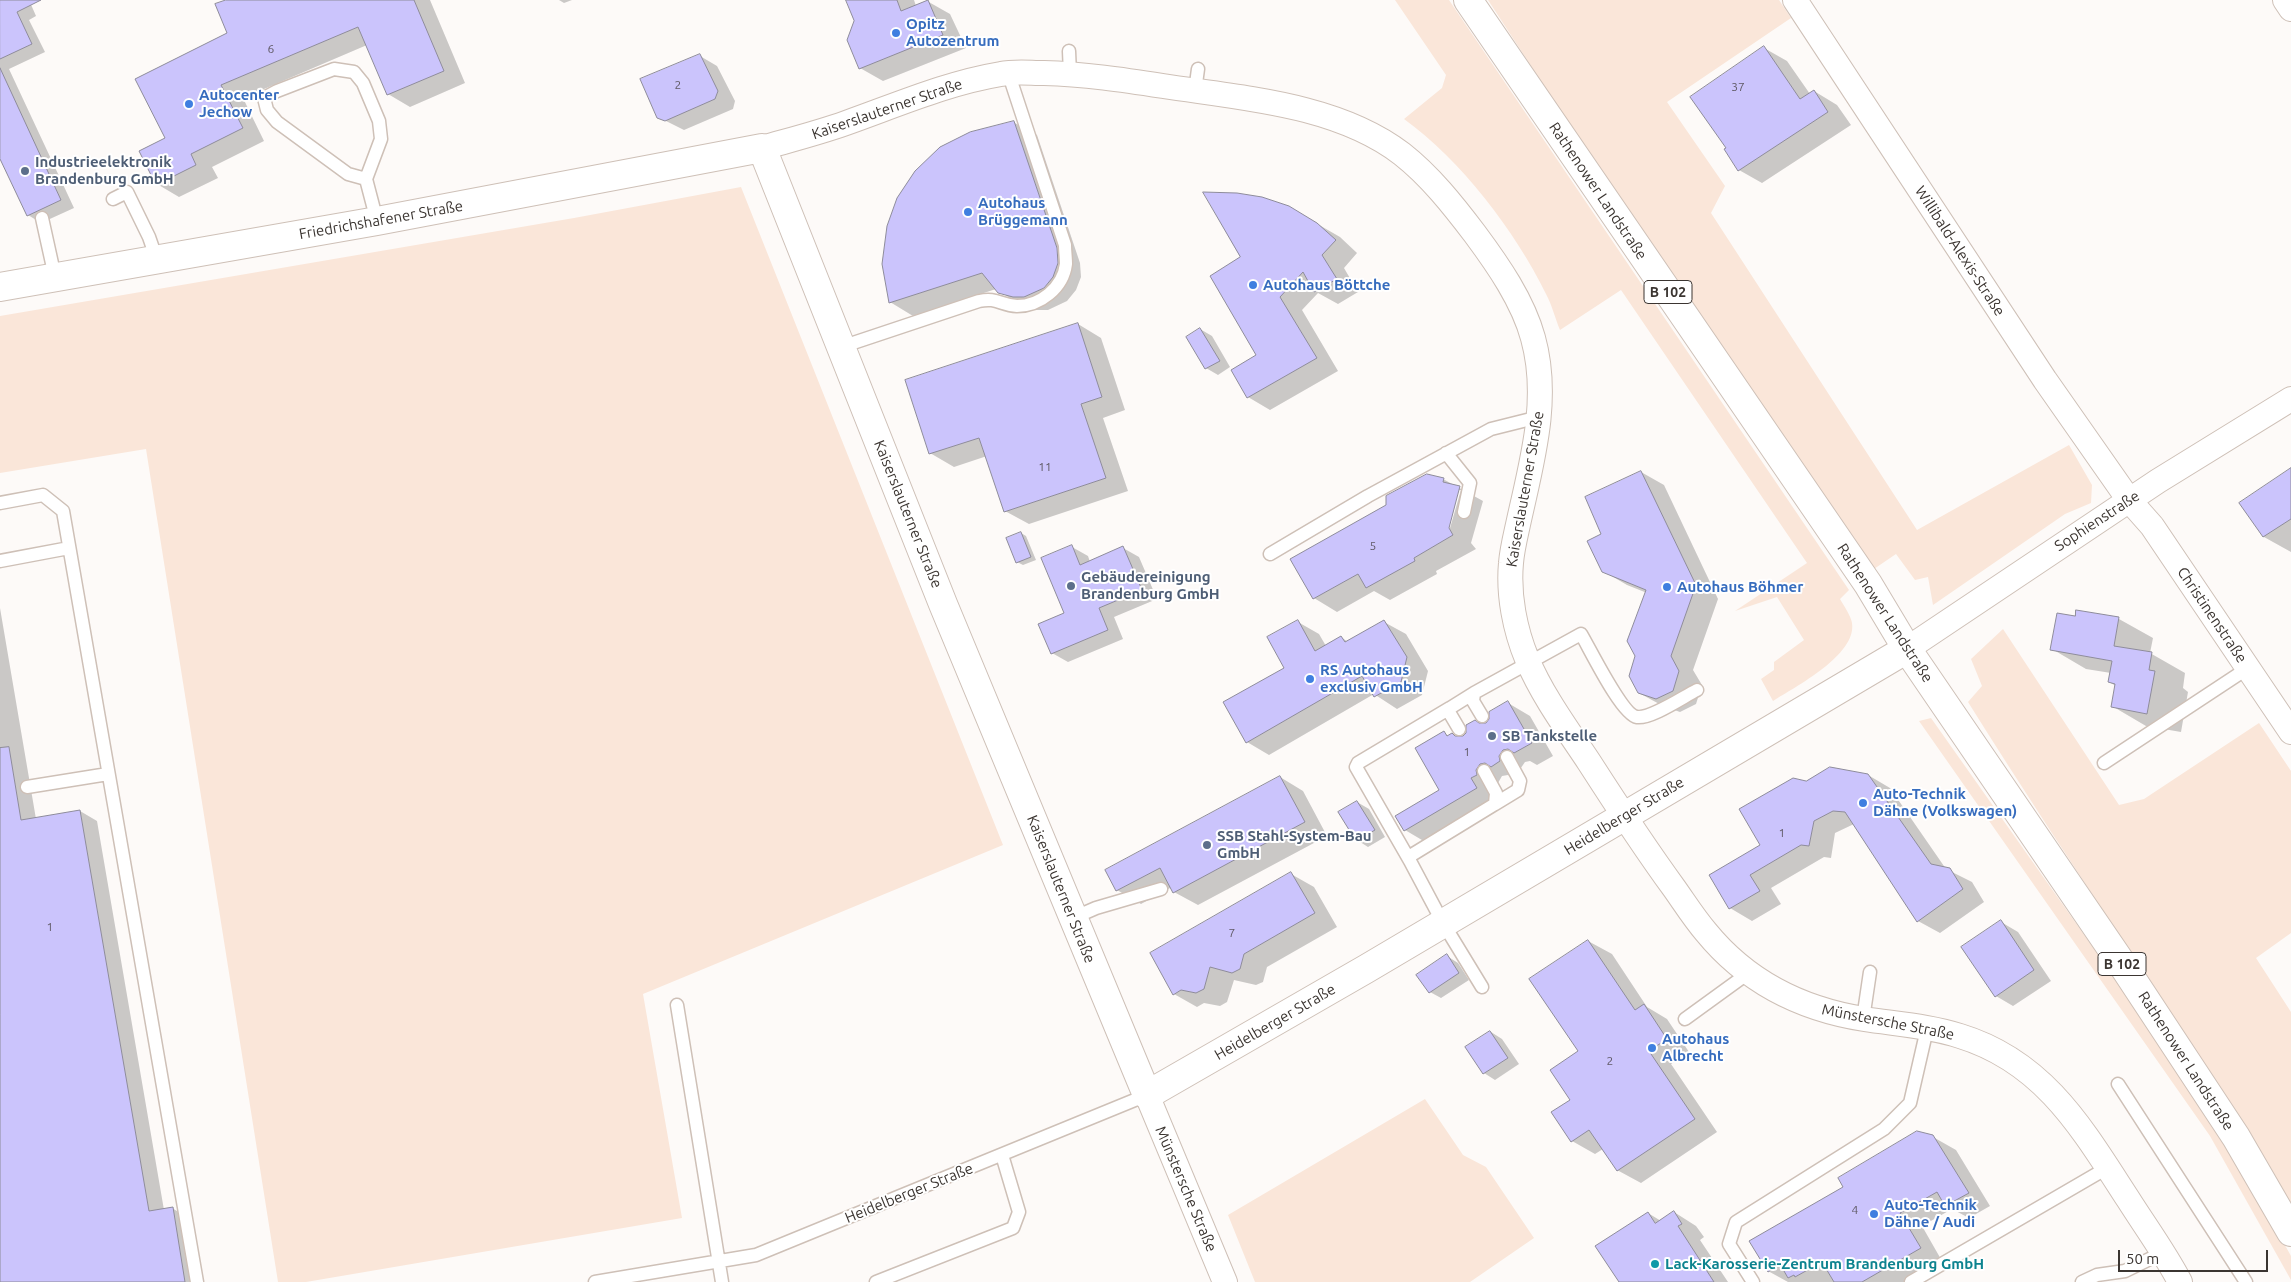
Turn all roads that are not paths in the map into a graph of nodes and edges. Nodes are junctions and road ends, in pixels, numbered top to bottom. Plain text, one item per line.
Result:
1 (1468, 0) edge
2 (1795, 0) edge
3 (2285, 0) edge
4 (2291, 8) edge
5 (1008, 72) junction
6 (762, 148) junction
7 (366, 178) junction
8 (113, 199) dead end
9 (42, 218) dead end
10 (377, 221) junction
11 (157, 260) junction
12 (55, 278) junction
13 (0, 288) edge
14 (841, 347) junction
15 (2291, 399) edge
16 (1539, 417) junction
17 (1446, 453) junction
18 (2128, 500) junction
19 (0, 502) edge
20 (1464, 512) dead end
21 (69, 548) junction
22 (1270, 554) dead end
23 (0, 561) edge
24 (1907, 649) junction
25 (1528, 662) junction
26 (2248, 668) junction
27 (1697, 690) dead end
28 (1474, 693) junction
29 (1450, 708) junction
30 (1482, 716) dead end
31 (1459, 729) dead end
32 (2291, 732) edge
33 (1507, 757) dead end
34 (2104, 763) dead end
35 (1484, 771) dead end
36 (108, 774) junction
37 (28, 787) dead end
38 (1495, 804) junction
39 (1624, 816) junction
40 (1410, 861) junction
41 (1161, 889) dead end
42 (1073, 918) junction
43 (1443, 923) junction
44 (1870, 972) dead end
45 (1747, 974) junction
46 (1482, 987) dead end
47 (677, 1005) dead end
48 (1685, 1019) dead end
49 (1863, 1019) junction
50 (1927, 1029) junction
51 (2118, 1084) dead end
52 (1146, 1095) junction
53 (1002, 1155) junction
54 (2107, 1168) junction
55 (2291, 1232) edge
56 (2162, 1253) junction
57 (719, 1262) junction
58 (197, 1282) edge
59 (594, 1282) edge
60 (722, 1282) edge
61 (876, 1282) edge
62 (1225, 1282) edge
63 (1752, 1282) edge
64 (1911, 1282) edge
65 (2082, 1282) edge
66 (2180, 1282) edge
67 (2246, 1282) edge

1 - 24 street, Rathenower Landstraße / B 102
2 - 18 street, Willibald-Alexis-Straße
3 - 4 street
5 - 6 street, Kaiserslauterner Straße
5 - 14 lane
5 - 16 street, Kaiserslauterner Straße
6 - 10 street, Friedrichshafener Straße
6 - 14 street, Kaiserslauterner Straße
7 - 7 lane
7 - 10 lane
8 - 11 lane
9 - 12 lane
10 - 11 street, Friedrichshafener Straße
11 - 12 street, Friedrichshafener Straße
12 - 13 street, Friedrichshafener Straße
14 - 42 street, Kaiserslauterner Straße
15 - 18 street, Sophienstraße
16 - 17 lane
16 - 25 street, Kaiserslauterner Straße
17 - 20 lane
17 - 22 lane
18 - 24 street, Sophienstraße
18 - 26 street, Christinenstraße
19 - 21 lane
21 - 23 lane
21 - 36 lane
24 - 39 street, Heidelberger Straße
24 - 55 street, Rathenower Landstraße / B 102
25 - 27 lane
25 - 28 lane
25 - 39 street, Kaiserslauterner Straße
26 - 32 street, Christinenstraße
26 - 34 lane
28 - 29 lane
28 - 30 lane
29 - 31 lane
29 - 40 lane
33 - 38 lane
35 - 38 lane
36 - 37 lane
36 - 58 lane
38 - 40 lane
39 - 43 street, Heidelberger Straße
39 - 45 street, Münstersche Straße
40 - 43 lane
41 - 42 lane
42 - 52 street, Kaiserslauterner Straße
43 - 46 lane
43 - 52 street, Heidelberger Straße
44 - 49 lane
45 - 48 lane
45 - 49 street, Münstersche Straße
47 - 57 lane
49 - 50 street, Münstersche Straße
50 - 54 street, Münstersche Straße
50 - 63 lane
51 - 67 lane
52 - 53 lane, Heidelberger Straße
52 - 62 street, Münstersche Straße
53 - 57 lane, Heidelberger Straße
53 - 61 lane
54 - 56 street, Münstersche Straße
54 - 64 lane
56 - 65 lane
56 - 66 street, Münstersche Straße
57 - 59 lane, Heidelberger Straße
57 - 60 lane

